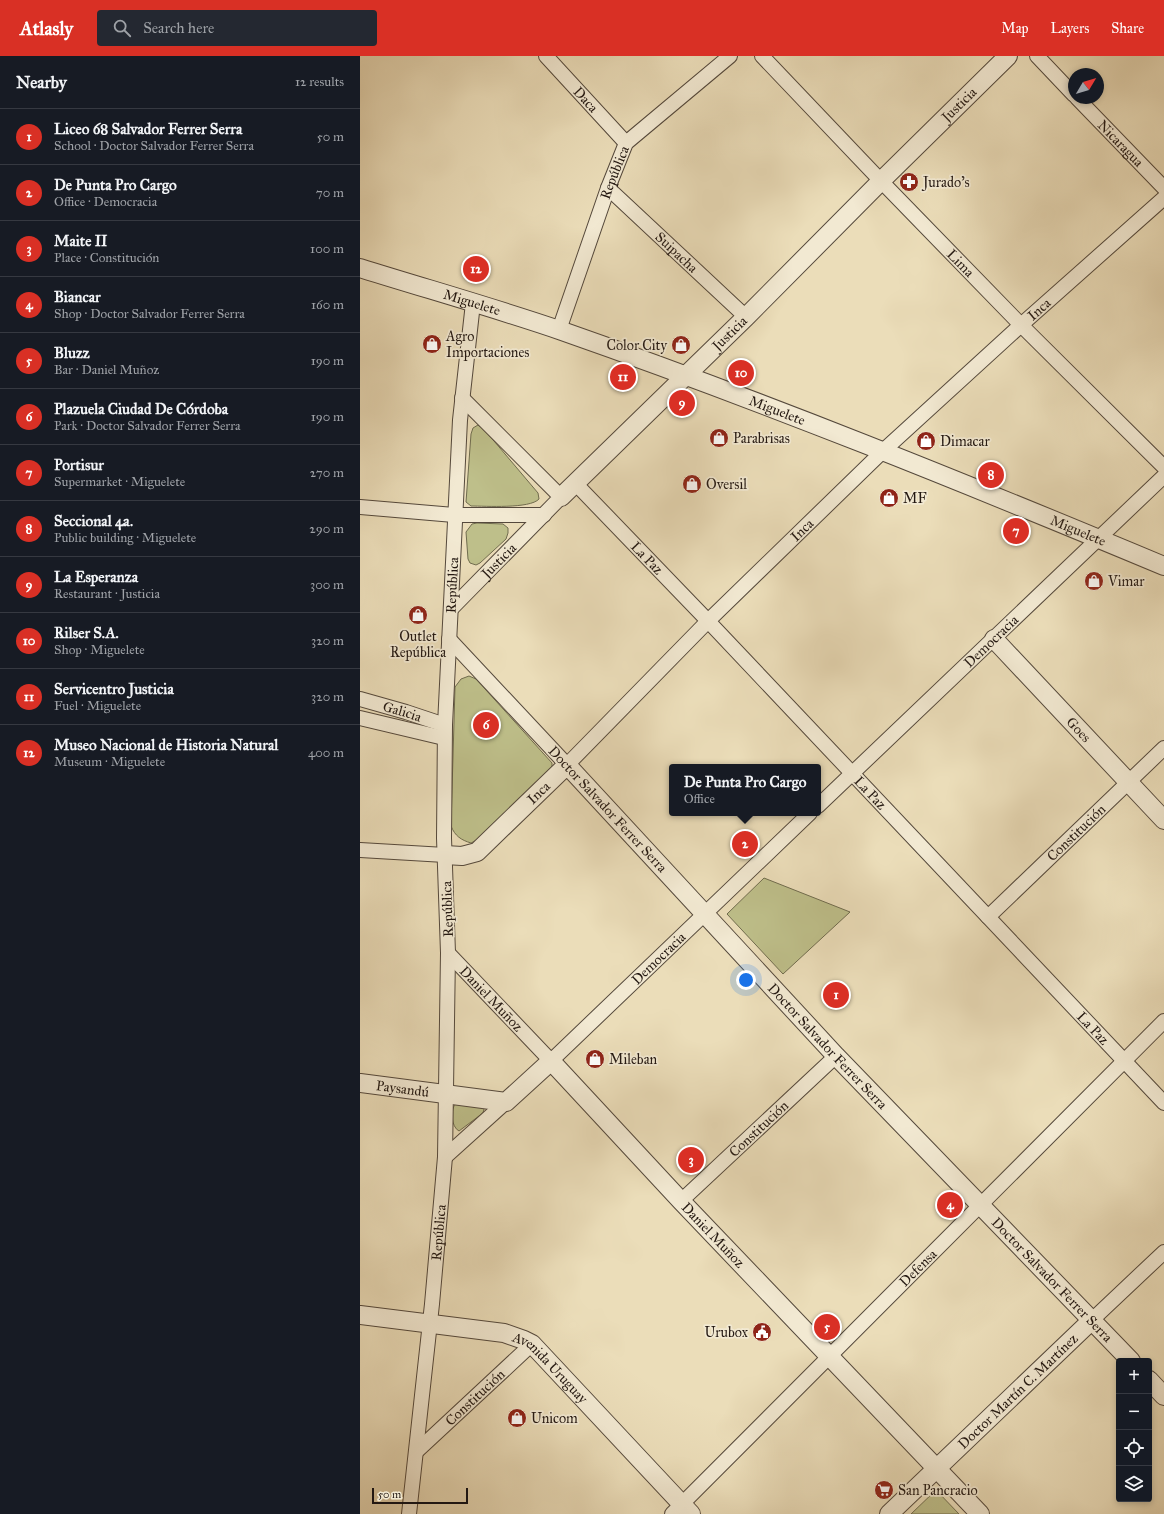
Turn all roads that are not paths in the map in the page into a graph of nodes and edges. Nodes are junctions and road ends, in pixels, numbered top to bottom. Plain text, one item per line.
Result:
1 (546, 56) edge
2 (730, 56) edge
3 (762, 56) edge
4 (1008, 56) edge
5 (1036, 56) edge
6 (1068, 89) edge
7 (1083, 104) edge
8 (626, 143) junction
9 (881, 181) junction
10 (608, 188) junction
11 (1164, 188) edge
12 (1164, 198) edge
13 (360, 268) edge
14 (473, 303) junction
15 (746, 317) junction
16 (1021, 325) junction
17 (559, 330) junction
18 (685, 376) junction
19 (462, 398) junction
20 (883, 451) junction
21 (1164, 467) edge
22 (1164, 476) edge
23 (575, 483) junction
24 (561, 497) junction
25 (360, 507) edge
26 (454, 515) junction
27 (544, 515) junction
28 (1099, 539) junction
29 (1164, 566) edge
30 (451, 609) junction
31 (708, 621) junction
32 (449, 639) junction
33 (994, 639) junction
34 (360, 700) edge
35 (360, 718) edge
36 (445, 731) junction
37 (1164, 748) edge
38 (568, 765) junction
39 (852, 773) junction
40 (1128, 782) junction
41 (821, 803) edge
42 (807, 816) edge
43 (1164, 820) edge
44 (360, 850) edge
45 (445, 855) junction
46 (705, 913) junction
47 (988, 917) junction
48 (448, 953) junction
49 (1164, 1021) edge
50 (836, 1056) junction
51 (551, 1061) junction
52 (1124, 1061) junction
53 (360, 1083) edge
54 (445, 1094) junction
55 (506, 1102) junction
56 (1164, 1103) edge
57 (445, 1157) junction
58 (681, 1201) junction
59 (980, 1206) junction
60 (1164, 1252) edge
61 (360, 1315) edge
62 (1092, 1320) junction
63 (430, 1323) junction
64 (532, 1344) junction
65 (830, 1356) junction
66 (1128, 1358) edge
67 (1152, 1383) edge
68 (1164, 1396) edge
69 (416, 1450) junction
70 (938, 1468) junction
71 (682, 1511) edge
72 (409, 1514) edge
73 (889, 1514) edge
74 (980, 1514) edge

1 - 8 street, Daca
2 - 8 street, República
3 - 9 street, Lima
4 - 9 street, Justicia
5 - 6 street
7 - 11 street, Nicaragua
8 - 10 street, República
9 - 15 street, Justicia
9 - 16 street, Lima
10 - 15 street, Suipacha
10 - 17 street, República
12 - 16 street, Inca
13 - 14 street, Miguelete
14 - 17 street, Miguelete
14 - 19 street, República
15 - 18 street, Justicia
16 - 20 street, Inca
16 - 21 street, Lima
17 - 18 street, Miguelete
18 - 20 street, Miguelete
18 - 23 street, Justicia
19 - 24 street
19 - 26 street, República
20 - 28 street, Miguelete
20 - 31 street, Inca
22 - 28 street, Democracia
23 - 24 street, Justicia
23 - 31 street, La Paz
24 - 27 street, Justicia
25 - 26 street
26 - 27 street
26 - 30 street, República
27 - 30 street, Justicia
28 - 29 street, Miguelete
28 - 33 street, Democracia
30 - 32 street, República
31 - 38 street, Inca
31 - 39 street, La Paz
32 - 36 street, República
32 - 38 street, Doctor Salvador Ferrer Serra
33 - 39 street, Democracia
33 - 40 street, Goes
34 - 36 street, Galicia
35 - 36 street, Galicia
36 - 45 street, República
37 - 40 street, Constitución
38 - 45 street, Inca
38 - 46 street, Doctor Salvador Ferrer Serra
39 - 41 street, Democracia
39 - 47 street, La Paz
40 - 43 street, Goes
40 - 47 street, Constitución
42 - 46 street, Democracia
44 - 45 street
45 - 48 street, República
46 - 50 street, Doctor Salvador Ferrer Serra
46 - 51 street, Democracia
47 - 52 street, La Paz
48 - 51 street, Daniel Muñoz
48 - 54 street, República
49 - 52 street, Defensa
50 - 58 street, Constitución
50 - 59 street, Doctor Salvador Ferrer Serra
51 - 55 street, Democracia
51 - 58 street, Daniel Muñoz
52 - 56 street, La Paz
52 - 59 street, Defensa
53 - 54 street, Paysandú
54 - 55 street
54 - 57 street, República
55 - 57 street, Democracia
57 - 63 street, República
58 - 65 street, Daniel Muñoz
59 - 62 street, Doctor Salvador Ferrer Serra
59 - 65 street, Defensa
60 - 62 street, Doctor Martín C. Martínez
61 - 63 street, Avenida Uruguay
62 - 66 street, Doctor Salvador Ferrer Serra
62 - 70 street, Doctor Martín C. Martínez
63 - 64 street, Avenida Uruguay
63 - 69 street, República
64 - 69 street, Constitución
64 - 71 street, Avenida Uruguay
65 - 70 street, Daniel Muñoz
65 - 71 street, Defensa
67 - 68 street
69 - 72 street, República
70 - 73 street, Doctor Martín C. Martínez
70 - 74 street, Daniel Muñoz

